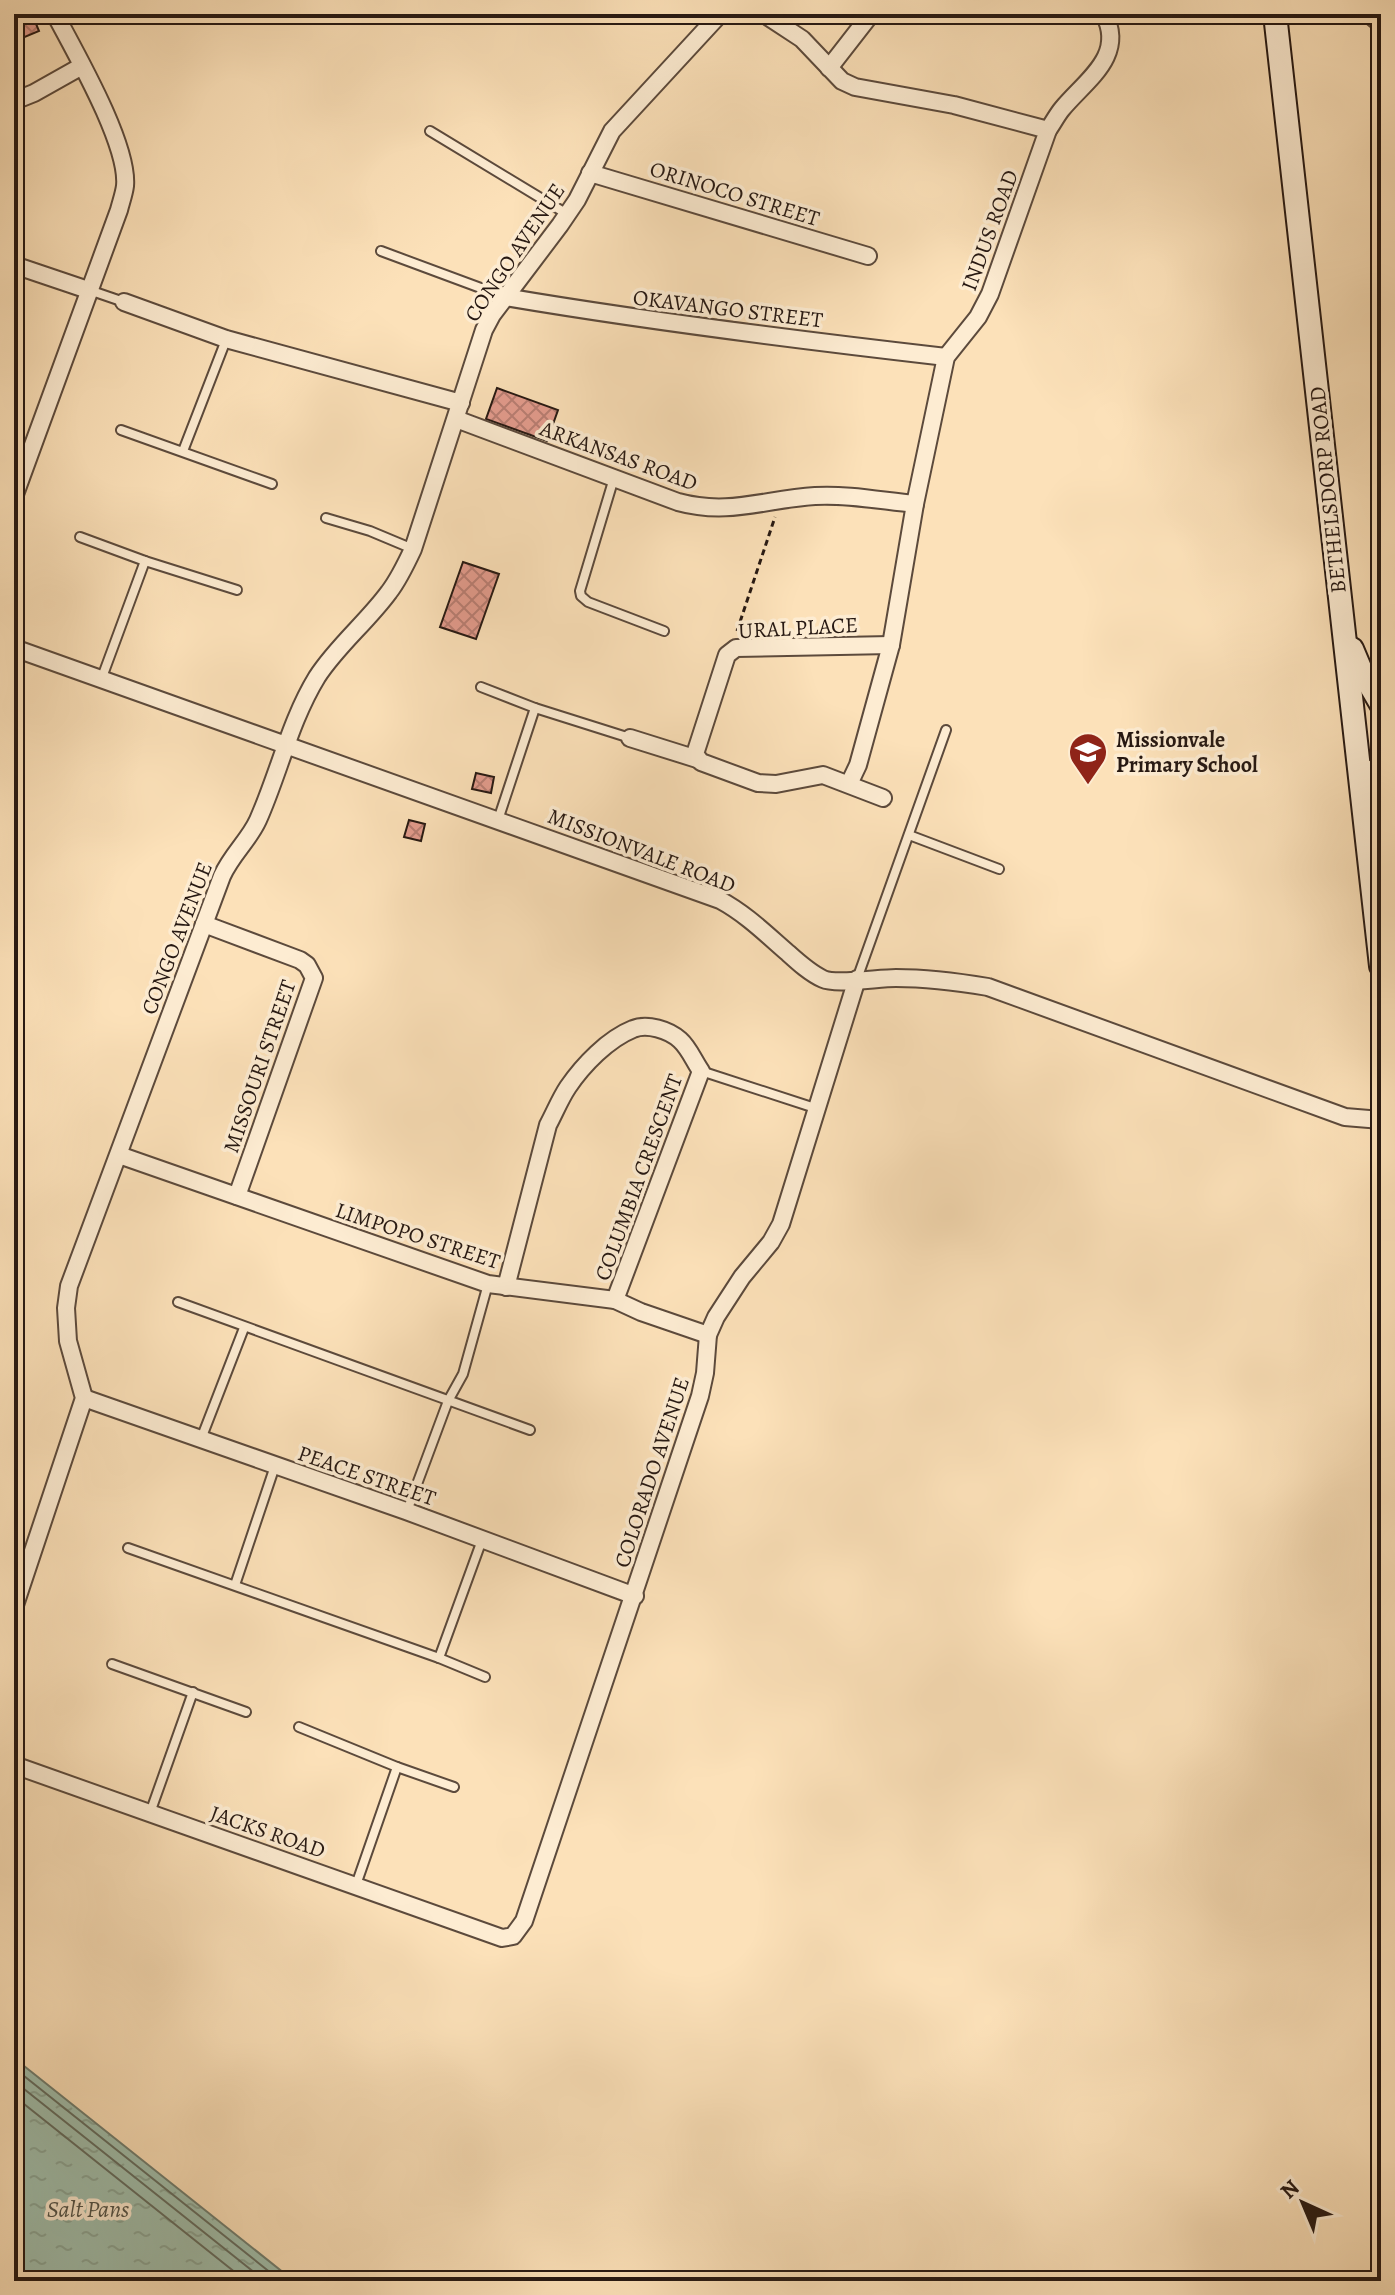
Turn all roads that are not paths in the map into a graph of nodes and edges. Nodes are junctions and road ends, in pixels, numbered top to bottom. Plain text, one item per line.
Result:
1 (55, 14) edge
2 (720, 14) edge
3 (764, 14) edge
4 (871, 14) edge
5 (1104, 14) edge
6 (1275, 14) edge
7 (1369, 14) edge
8 (1381, 24) edge
9 (82, 66) junction
10 (829, 68) junction
11 (14, 101) edge
12 (1048, 130) junction
13 (430, 131) dead end
14 (590, 173) junction
15 (567, 215) junction
16 (381, 251) dead end
17 (868, 256) dead end
18 (14, 265) edge
19 (88, 290) junction
20 (505, 297) junction
21 (124, 302) joint
22 (226, 339) junction
23 (946, 357) junction
24 (458, 411) junction
25 (121, 430) dead end
26 (183, 451) junction
27 (614, 478) junction
28 (272, 484) dead end
29 (14, 496) edge
30 (915, 504) junction
31 (326, 518) dead end
32 (80, 537) dead end
33 (413, 549) junction
34 (145, 561) junction
35 (237, 590) dead end
36 (1341, 622) junction
37 (664, 631) dead end
38 (891, 645) junction
39 (14, 648) edge
40 (100, 680) junction
41 (481, 687) dead end
42 (1381, 704) edge
43 (535, 708) junction
44 (946, 730) dead end
45 (630, 738) joint
46 (285, 746) junction
47 (697, 759) junction
48 (1370, 772) edge
49 (849, 784) junction
50 (883, 798) dead end
51 (1372, 810) edge
52 (498, 820) junction
53 (909, 835) junction
54 (999, 869) dead end
55 (1381, 899) edge
56 (1376, 922) junction
57 (204, 924) junction
58 (1381, 966) edge
59 (857, 979) junction
60 (701, 1071) junction
61 (818, 1109) junction
62 (1381, 1120) edge
63 (119, 1155) junction
64 (237, 1196) junction
65 (488, 1284) junction
66 (506, 1287) junction
67 (615, 1300) junction
68 (178, 1302) dead end
69 (244, 1328) junction
70 (708, 1335) junction
71 (84, 1398) junction
72 (448, 1401) junction
73 (530, 1430) dead end
74 (201, 1439) junction
75 (275, 1466) junction
76 (406, 1511) junction
77 (482, 1540) junction
78 (128, 1548) dead end
79 (235, 1585) junction
80 (635, 1596) junction
81 (14, 1608) edge
82 (439, 1658) junction
83 (112, 1664) dead end
84 (485, 1677) dead end
85 (193, 1692) junction
86 (246, 1712) dead end
87 (299, 1727) dead end
88 (14, 1765) edge
89 (397, 1767) junction
90 (454, 1787) dead end
91 (150, 1813) junction
92 (356, 1885) junction
93 (508, 1938) joint

1 - 9 street
2 - 14 street, CONGO AVENUE
3 - 10 street
4 - 10 street
5 - 12 street, INDUS ROAD
6 - 36 main road, BETHELSDORP ROAD
7 - 8 street
9 - 11 street
9 - 19 street
10 - 12 street
12 - 23 street, INDUS ROAD
13 - 15 lane
14 - 15 street, CONGO AVENUE
14 - 17 street, ORINOCO STREET
15 - 20 street, CONGO AVENUE
16 - 20 lane
18 - 19 street
19 - 21 lane
19 - 29 street
20 - 23 street, OKAVANGO STREET
20 - 24 street, CONGO AVENUE
21 - 22 street, ARKANSAS ROAD
22 - 24 street, ARKANSAS ROAD
22 - 26 lane
23 - 30 street, INDUS ROAD
24 - 27 street, ARKANSAS ROAD
24 - 33 street, CONGO AVENUE
25 - 26 lane
26 - 28 lane
27 - 30 street, ARKANSAS ROAD
27 - 37 lane
30 - 38 street, INDUS ROAD
31 - 33 lane
32 - 34 lane
33 - 46 street, CONGO AVENUE
34 - 35 lane
34 - 40 lane
36 - 42 main road
36 - 48 main road, BETHELSDORP ROAD
38 - 47 street, URAL PLACE
38 - 49 street, INDUS ROAD
39 - 40 street, MISSIONVALE ROAD
40 - 46 street, MISSIONVALE ROAD
41 - 43 lane
43 - 45 lane
43 - 52 lane
44 - 53 lane
45 - 47 street
46 - 52 street, MISSIONVALE ROAD
46 - 57 street, CONGO AVENUE
47 - 49 street
48 - 51 main road, BETHELSDORP ROAD
49 - 50 street
51 - 56 main road, BETHELSDORP ROAD
52 - 59 street, MISSIONVALE ROAD
53 - 54 lane
53 - 59 lane
55 - 56 main road
56 - 58 main road, BETHELSDORP ROAD
57 - 63 street, CONGO AVENUE
57 - 64 street, MISSOURI STREET
59 - 61 street, COLORADO AVENUE
59 - 62 street, MISSIONVALE ROAD
60 - 61 lane
60 - 66 street, COLUMBIA CRESCENT
60 - 67 street, COLUMBIA CRESCENT
61 - 70 street, COLORADO AVENUE
63 - 64 street, LIMPOPO STREET
63 - 71 street, CONGO AVENUE
64 - 65 street, LIMPOPO STREET
65 - 66 street, LIMPOPO STREET
65 - 72 lane
66 - 67 street, LIMPOPO STREET
67 - 70 street, LIMPOPO STREET
68 - 69 lane
69 - 72 lane
69 - 74 lane
70 - 80 street, COLORADO AVENUE
71 - 74 street, PEACE STREET
71 - 81 street
72 - 73 lane
72 - 76 lane
74 - 75 street, PEACE STREET
75 - 76 street, PEACE STREET
75 - 79 lane
76 - 77 street, PEACE STREET
77 - 80 street, PEACE STREET
77 - 82 lane
78 - 79 lane
79 - 82 lane
80 - 93 street, COLORADO AVENUE
82 - 84 lane
83 - 85 lane
85 - 86 lane
85 - 91 lane
87 - 89 lane
88 - 91 street, JACKS ROAD
89 - 90 lane
89 - 92 lane
91 - 92 street, JACKS ROAD
92 - 93 street, JACKS ROAD

